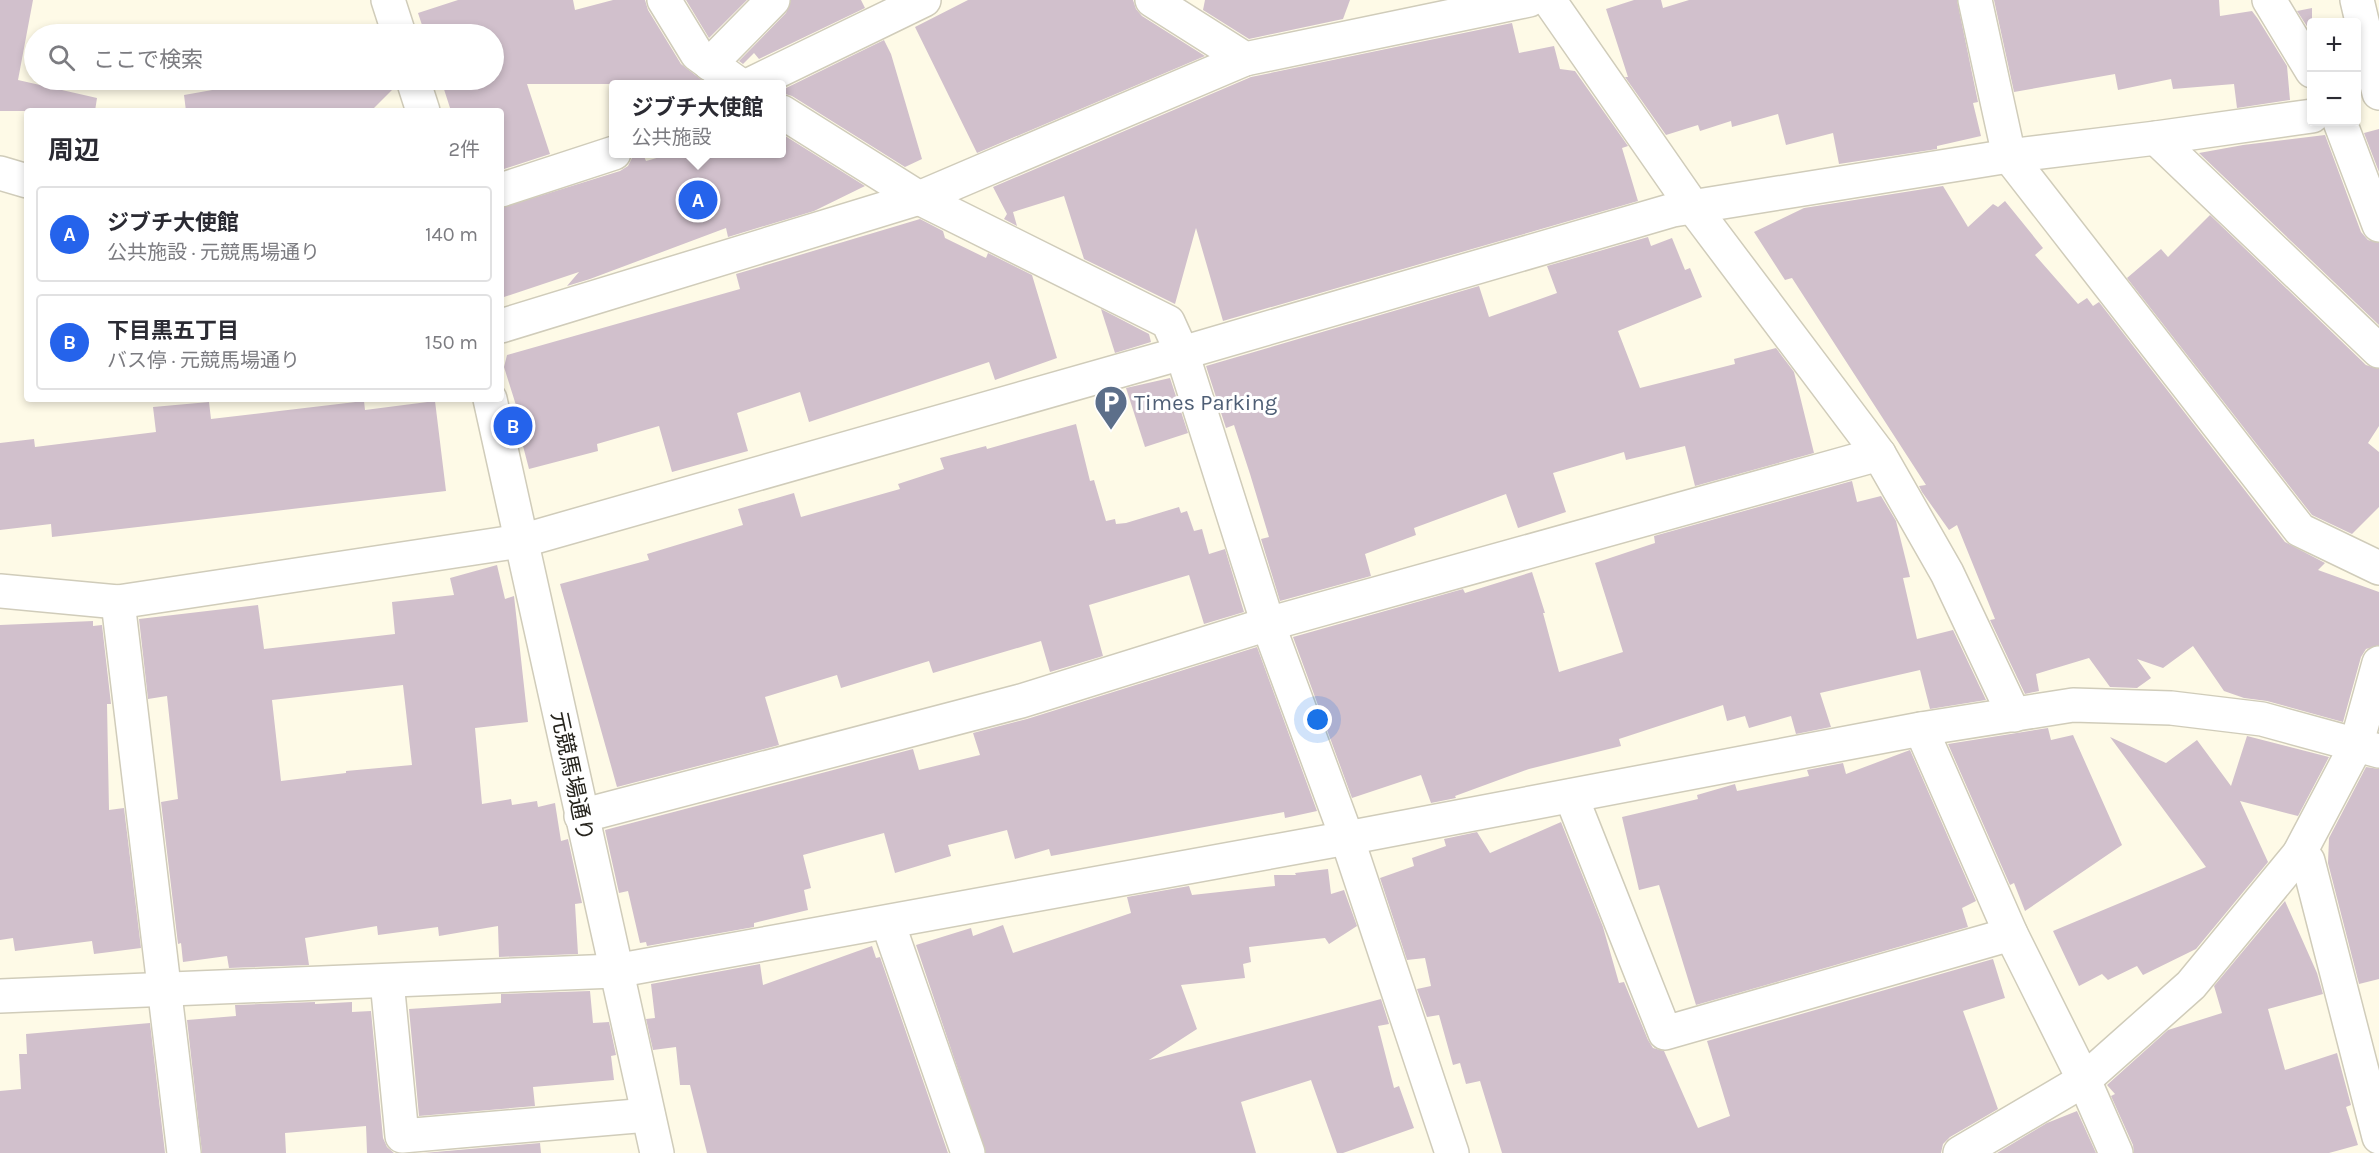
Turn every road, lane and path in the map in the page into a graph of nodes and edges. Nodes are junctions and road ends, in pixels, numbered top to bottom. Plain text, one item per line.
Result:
1 (388, 0) edge
2 (664, 0) edge
3 (773, 0) edge
4 (924, 0) edge
5 (1152, 0) edge
6 (1529, 0) edge
7 (1549, 0) edge
8 (1975, 0) edge
9 (2269, 0) edge
10 (2357, 0) edge
11 (396, 24) edge
12 (1245, 59) junction
13 (2307, 63) edge
14 (710, 64) junction
15 (734, 80) edge
16 (757, 80) edge
17 (416, 90) edge
18 (2379, 93) edge
19 (2379, 102) edge
20 (2361, 106) edge
21 (422, 108) edge
22 (786, 115) edge
23 (2307, 117) edge
24 (2342, 126) edge
25 (2156, 138) junction
26 (609, 155) edge
27 (2009, 156) junction
28 (0, 174) edge
29 (24, 180) edge
30 (504, 189) edge
31 (919, 198) junction
32 (1693, 207) junction
33 (2379, 225) edge
34 (504, 325) edge
35 (2379, 351) edge
36 (1182, 353) junction
37 (491, 402) edge
38 (1880, 454) junction
39 (521, 541) junction
40 (2379, 568) edge
41 (0, 591) edge
42 (118, 602) junction
43 (1268, 624) junction
44 (2379, 663) edge
45 (2014, 715) junction
46 (1921, 729) junction
47 (2367, 749) edge
48 (1571, 795) junction
49 (581, 816) junction
50 (1347, 838) junction
51 (2299, 854) junction
52 (888, 923) junction
53 (2011, 934) junction
54 (615, 971) junction
55 (387, 981) junction
56 (163, 991) junction
57 (0, 996) edge
58 (2084, 1080) junction
59 (648, 1115) junction
60 (2379, 1137) edge
61 (184, 1153) edge
62 (657, 1153) edge
63 (968, 1153) edge
64 (1452, 1153) edge
65 (1960, 1153) edge
66 (2116, 1153) edge

1 - 11 street
2 - 14 street
3 - 14 street
4 - 16 street
5 - 12 street
6 - 12 street
7 - 32 street
8 - 27 street
9 - 13 street
10 - 18 street
12 - 31 street
14 - 15 street
17 - 21 street
19 - 20 street
22 - 31 street
23 - 25 street
24 - 33 street
25 - 27 street
25 - 35 street
26 - 30 street
27 - 32 street
27 - 40 street
28 - 29 street
31 - 34 street
31 - 36 street
32 - 36 street
32 - 38 street
36 - 39 street
36 - 43 street
37 - 39 street, 元競馬場通り
38 - 43 street
38 - 45 street
39 - 42 street
39 - 49 street, 元競馬場通り
41 - 42 street
42 - 56 street
43 - 49 street
43 - 50 street
44 - 47 street
45 - 46 street
45 - 47 street
46 - 48 street
46 - 53 street
47 - 51 street
48 - 50 street
48 - 53 street
49 - 54 street, 元競馬場通り
50 - 52 street
50 - 64 street
51 - 58 street
51 - 60 street
52 - 54 street
52 - 63 street
53 - 58 street
54 - 55 street
54 - 59 street, 元競馬場通り
55 - 56 street
55 - 59 street
56 - 57 street
56 - 61 street
58 - 65 street
58 - 66 street
59 - 62 street, 元競馬場通り

